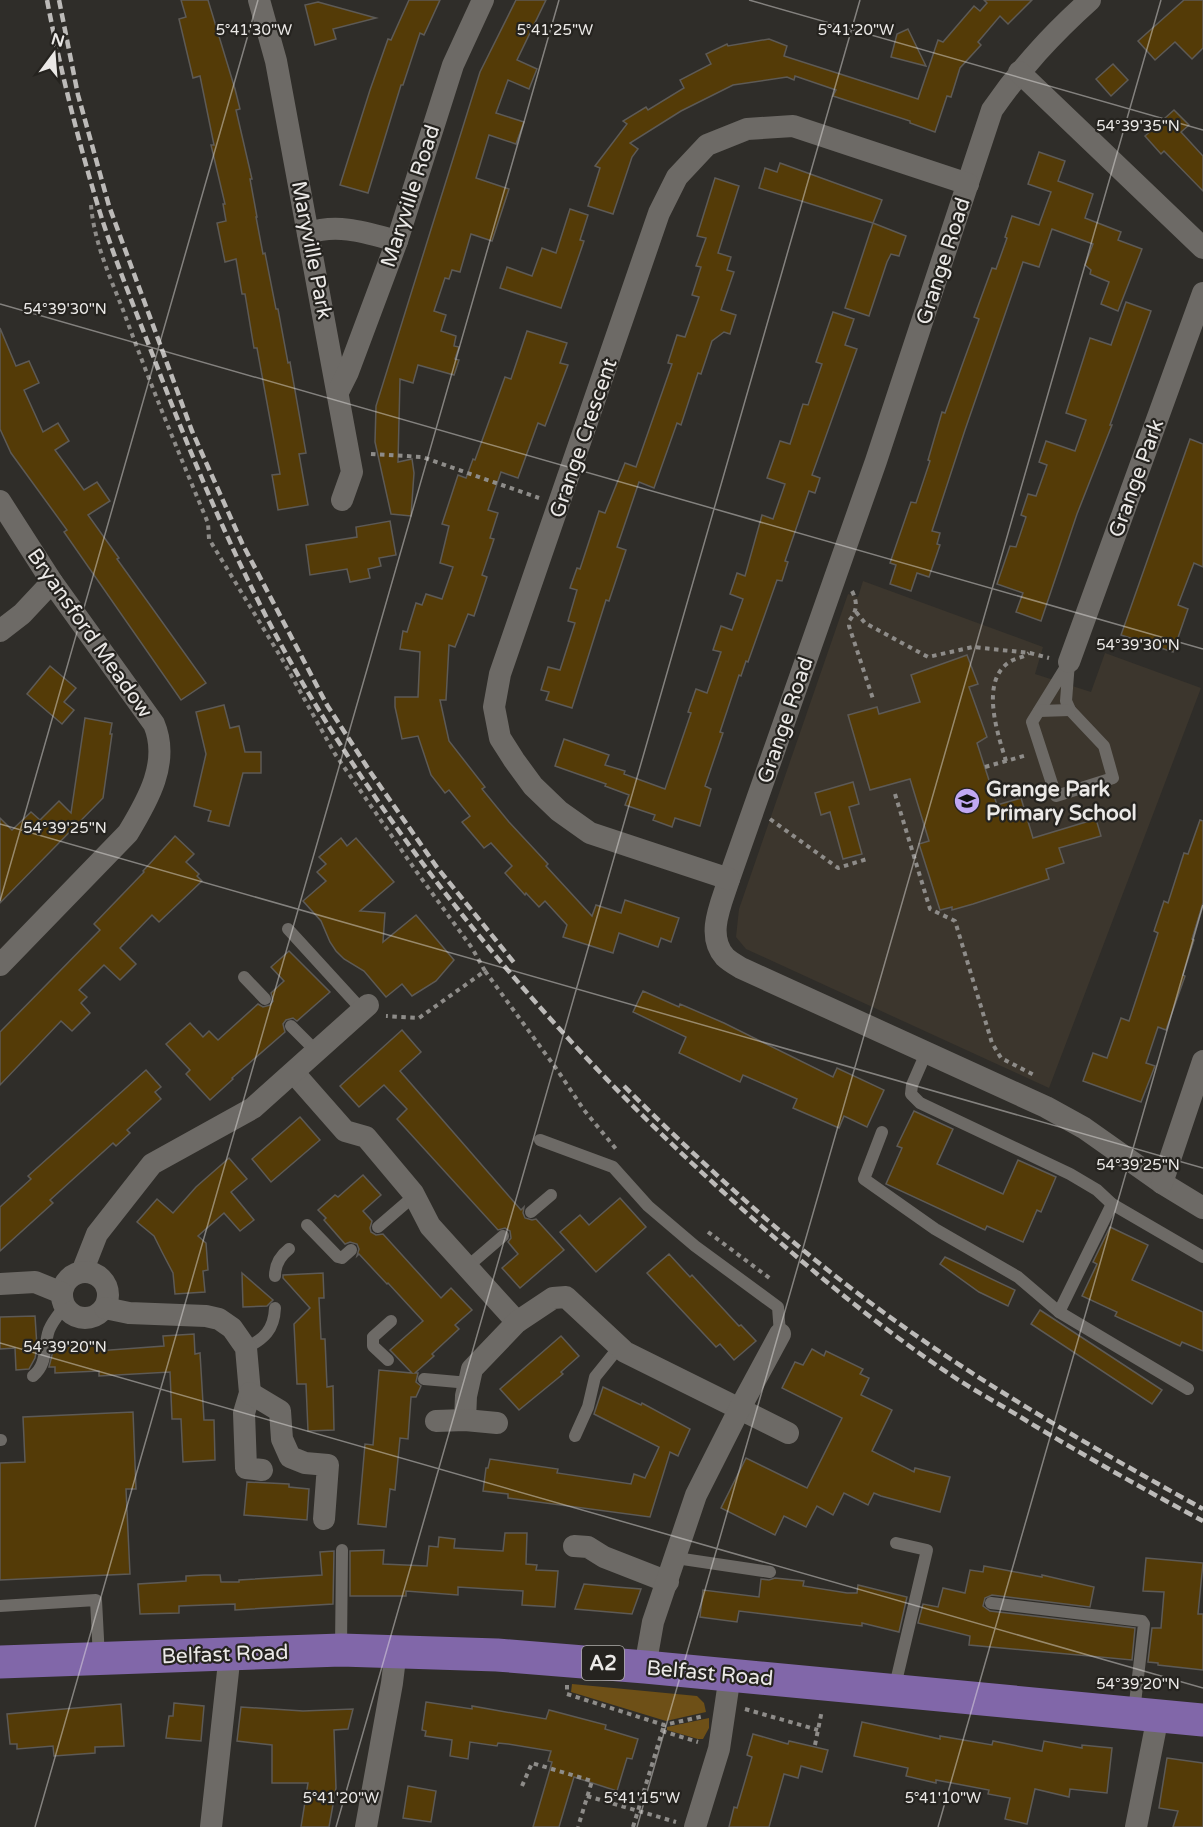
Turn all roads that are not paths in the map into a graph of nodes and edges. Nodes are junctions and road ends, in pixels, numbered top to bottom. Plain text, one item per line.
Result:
1 (259, 0) edge
2 (483, 0) edge
3 (1090, 0) edge
4 (1019, 72) junction
5 (968, 184) junction
6 (308, 232) junction
7 (397, 241) junction
8 (1203, 248) edge
9 (1203, 293) edge
10 (338, 392) junction
11 (342, 500) dead end
12 (0, 501) edge
13 (52, 582) junction
14 (0, 631) edge
15 (1069, 662) junction
16 (1070, 710) junction
17 (1039, 711) junction
18 (729, 879) junction
19 (288, 929) dead end
20 (0, 965) edge
21 (244, 977) dead end
22 (265, 999) dead end
23 (366, 1008) joint
24 (291, 1026) dead end
25 (317, 1052) junction
26 (926, 1053) junction
27 (1203, 1061) edge
28 (294, 1073) junction
29 (882, 1132) dead end
30 (540, 1140) dead end
31 (1162, 1183) junction
32 (551, 1195) dead end
33 (414, 1196) junction
34 (1112, 1204) junction
35 (1203, 1208) edge
36 (531, 1212) dead end
37 (307, 1225) dead end
38 (378, 1227) dead end
39 (503, 1236) dead end
40 (289, 1249) dead end
41 (351, 1250) dead end
42 (1203, 1257) edge
43 (467, 1267) junction
44 (82, 1272) junction
45 (275, 1276) dead end
46 (0, 1284) edge
47 (64, 1299) junction
48 (105, 1308) junction
49 (274, 1308) dead end
50 (1059, 1312) junction
51 (390, 1321) dead end
52 (517, 1322) junction
53 (780, 1334) joint
54 (620, 1346) junction
55 (246, 1348) junction
56 (388, 1360) dead end
57 (33, 1376) dead end
58 (424, 1379) dead end
59 (469, 1383) junction
60 (1188, 1389) dead end
61 (250, 1393) junction
62 (738, 1410) junction
63 (465, 1420) junction
64 (436, 1421) dead end
65 (497, 1423) dead end
66 (788, 1433) dead end
67 (575, 1436) dead end
68 (262, 1470) dead end
69 (324, 1519) dead end
70 (896, 1543) dead end
71 (574, 1546) dead end
72 (342, 1550) dead end
73 (676, 1558) junction
74 (770, 1572) dead end
75 (668, 1582) junction
76 (991, 1604) dead end
77 (0, 1606) edge
78 (341, 1650) junction
79 (396, 1650) junction
80 (230, 1653) junction
81 (99, 1659) junction
82 (0, 1662) edge
83 (645, 1667) junction
84 (894, 1690) junction
85 (728, 1697) junction
86 (1146, 1715) junction
87 (1203, 1720) edge
88 (688, 1825) edge
89 (211, 1827) edge
90 (366, 1827) edge
91 (1136, 1827) edge

1 - 6 street, Maryville Park
2 - 7 street, Maryville Road
3 - 4 street, Grange Road
4 - 5 street, Grange Road
4 - 8 street
5 - 18 street, Grange Road
5 - 18 street, Grange Crescent
6 - 7 street
6 - 10 street, Maryville Park
7 - 10 street, Maryville Road
9 - 15 street, Grange Park
10 - 11 street, Maryville Park
12 - 13 street, Bryansford Meadow
13 - 14 street
13 - 20 street, Bryansford Meadow
15 - 16 lane
15 - 17 lane
16 - 17 lane
16 - 17 lane
18 - 26 street, Grange Road
19 - 23 lane
21 - 22 lane
23 - 25 street
24 - 25 lane
25 - 28 street
26 - 31 street, Grange Road
26 - 34 lane
27 - 31 street
28 - 33 street
28 - 44 street
29 - 50 lane
30 - 53 lane
31 - 35 street, Grange Road
32 - 36 lane
33 - 38 lane
33 - 43 street
34 - 42 lane
34 - 50 lane
37 - 41 lane
39 - 43 lane
40 - 45 lane
43 - 52 street
44 - 47 street
44 - 48 street
46 - 47 street
47 - 48 street
47 - 57 lane
48 - 55 street
49 - 55 lane
50 - 60 lane
51 - 56 lane
52 - 54 street
52 - 59 street
53 - 62 street
54 - 62 street
54 - 67 lane
55 - 61 street
58 - 59 lane
59 - 63 street
61 - 68 street
61 - 69 street
62 - 66 street
62 - 73 street
63 - 64 street
63 - 65 street
70 - 84 lane
71 - 75 street
72 - 78 lane
73 - 74 lane
73 - 75 street
75 - 83 street
76 - 86 lane
77 - 81 lane
78 - 79 main road, Belfast Road / A2
78 - 80 main road, Belfast Road / A2
79 - 83 main road, Belfast Road / A2
79 - 90 street
80 - 81 main road, Belfast Road / A2
80 - 89 street
81 - 82 main road, Belfast Road / A2
83 - 85 main road, Belfast Road / A2
84 - 85 main road, Belfast Road / A2
84 - 86 main road, Belfast Road / A2
85 - 88 street
86 - 87 main road, Belfast Road / A2
86 - 91 street

